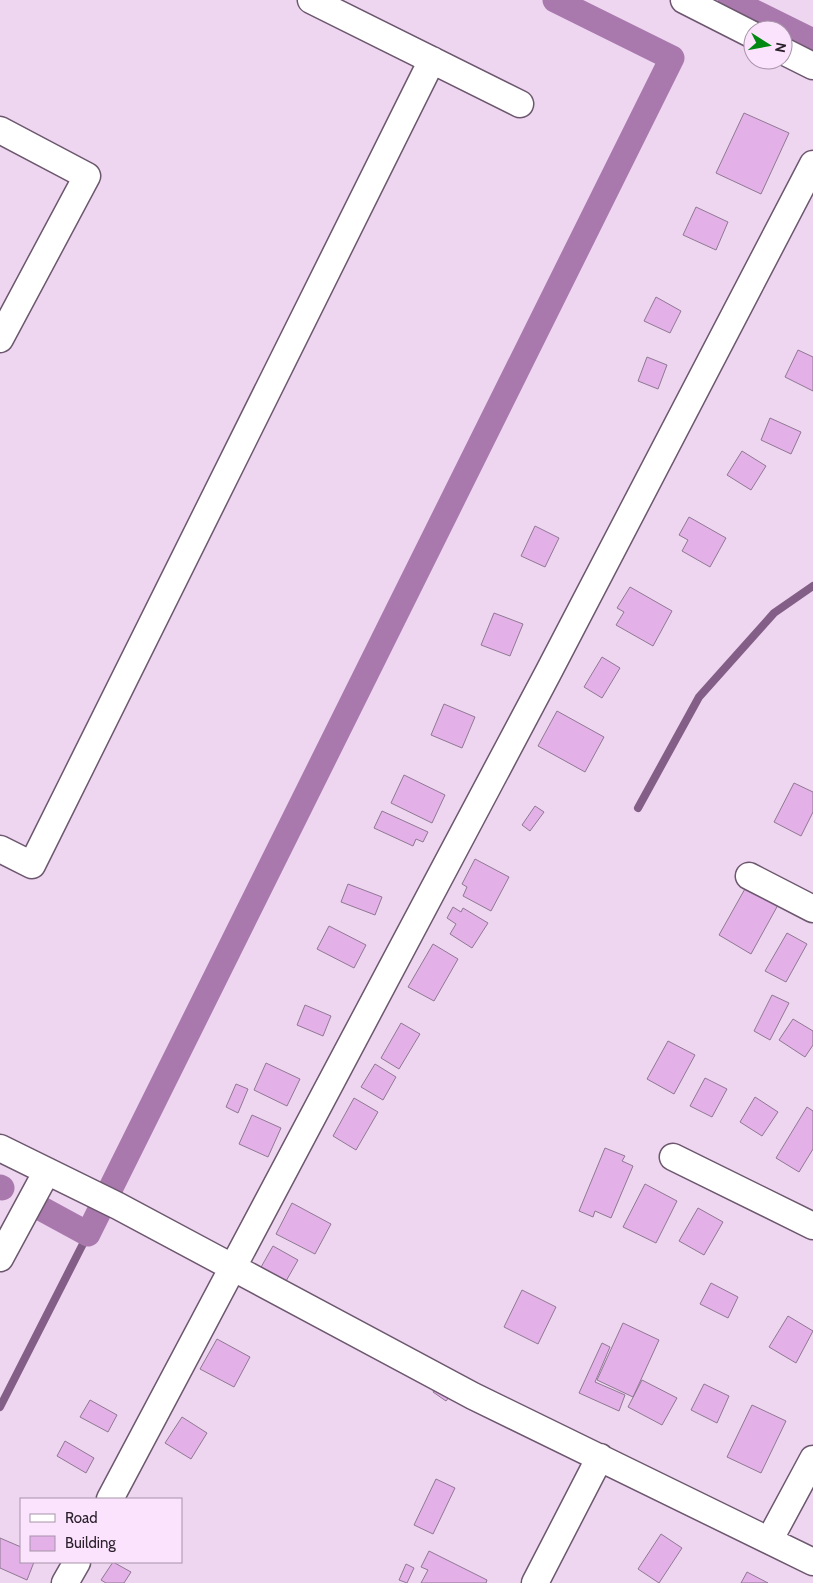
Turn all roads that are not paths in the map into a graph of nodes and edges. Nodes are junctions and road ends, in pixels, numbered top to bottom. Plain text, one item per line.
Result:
1 (311, 0) edge
2 (684, 0) edge
3 (743, 30) edge
4 (793, 55) edge
5 (432, 60) junction
6 (813, 66) edge
7 (520, 104) dead end
8 (0, 130) edge
9 (813, 164) edge
10 (0, 339) edge
11 (0, 849) edge
12 (750, 876) dead end
13 (813, 909) edge
14 (0, 1148) edge
15 (673, 1157) dead end
16 (47, 1171) junction
17 (813, 1226) edge
18 (0, 1258) edge
19 (234, 1268) junction
20 (600, 1458) junction
21 (813, 1459) edge
22 (111, 1498) edge
23 (770, 1539) junction
24 (813, 1562) edge
25 (76, 1563) edge
26 (66, 1583) edge
27 (535, 1583) edge

1 - 5 street
2 - 3 street
4 - 6 street
5 - 7 street
5 - 11 street
8 - 10 street
9 - 19 street
12 - 13 street
14 - 16 street
15 - 17 street
16 - 18 street
16 - 19 street
19 - 20 street
19 - 22 street
20 - 23 street
20 - 27 street
21 - 23 street
23 - 24 street
25 - 26 street

